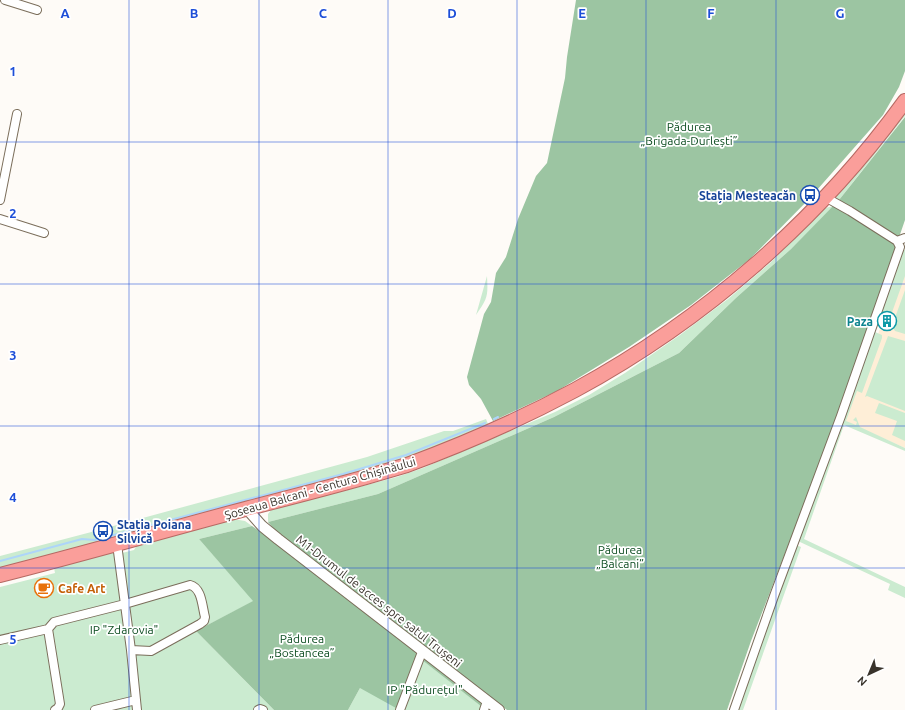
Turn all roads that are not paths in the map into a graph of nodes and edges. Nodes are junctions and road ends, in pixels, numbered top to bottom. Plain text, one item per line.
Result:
1 (5, 0) edge
2 (37, 10) dead end
3 (905, 101) edge
4 (17, 114) dead end
5 (825, 197) junction
6 (0, 200) edge
7 (0, 219) edge
8 (44, 233) dead end
9 (901, 239) edge
10 (247, 509) junction
11 (117, 544) junction
12 (0, 575) edge
13 (125, 604) junction
14 (48, 629) junction
15 (0, 640) edge
16 (131, 650) junction
17 (422, 652) junction
18 (136, 700) junction
19 (486, 706) edge
20 (55, 710) edge
21 (95, 710) edge
22 (137, 710) edge
23 (258, 710) edge
24 (263, 710) edge
25 (400, 710) edge
26 (499, 710) edge
27 (734, 710) edge

1 - 2 street
3 - 5 highway, Șoseaua Balcani - Centura Chișinăului
4 - 6 street
5 - 9 street
5 - 10 highway, Șoseaua Balcani - Centura Chișinăului
7 - 8 street
9 - 27 street
10 - 11 highway, Șoseaua Balcani - Centura Chișinăului
10 - 17 street, M1-Drumul de acces spre satul Trușeni
11 - 12 highway, Șoseaua Balcani - Centura Chișinăului
11 - 13 street
13 - 14 street
13 - 16 street
13 - 16 street
14 - 15 street
14 - 20 street
16 - 18 street
17 - 19 street, M1-Drumul de acces spre satul Trușeni
17 - 25 street
18 - 21 street
18 - 22 street
19 - 26 street, M1-Drumul de acces spre satul Trușeni
23 - 24 street

